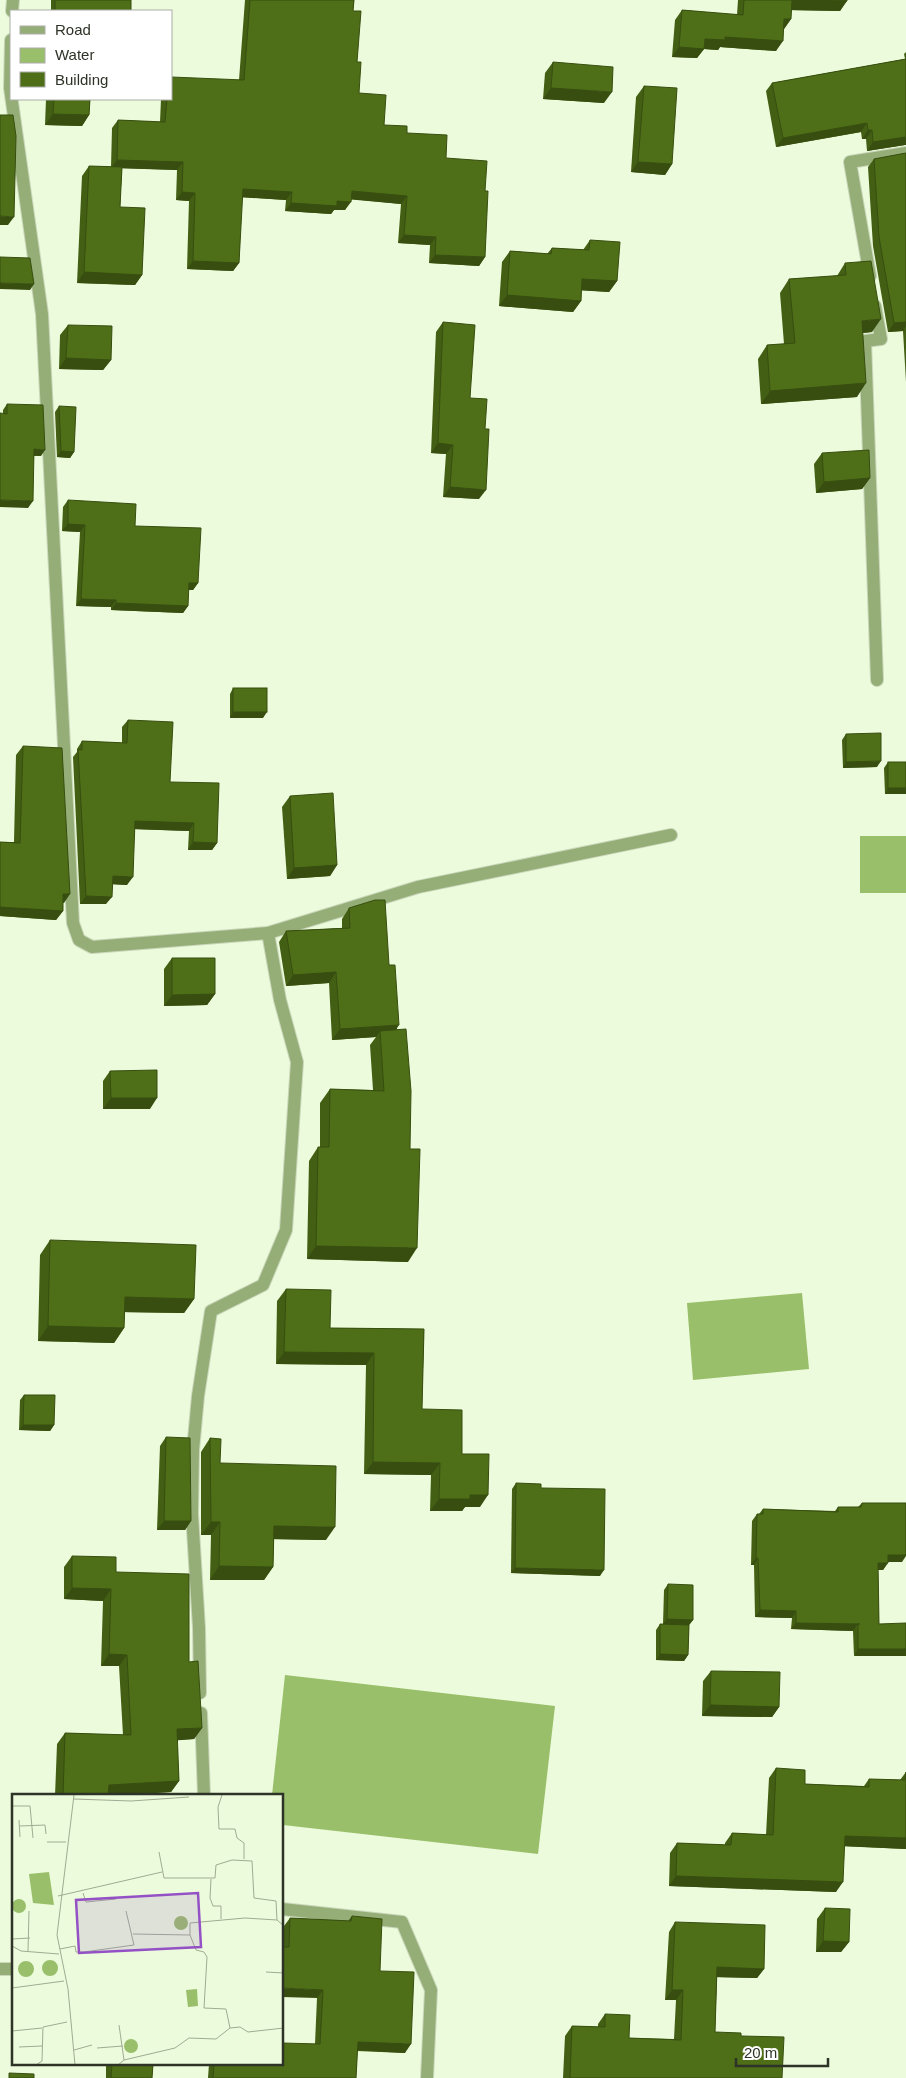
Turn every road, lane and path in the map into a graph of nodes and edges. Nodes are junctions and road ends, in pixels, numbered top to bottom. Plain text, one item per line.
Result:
1 (12, 100) edge
2 (906, 152) edge
3 (877, 680) dead end
4 (671, 835) dead end
5 (268, 933) junction
6 (204, 1794) edge
7 (284, 1910) edge
8 (427, 2078) edge

1 - 5 street
2 - 3 street
4 - 5 street
5 - 6 street
7 - 8 street

